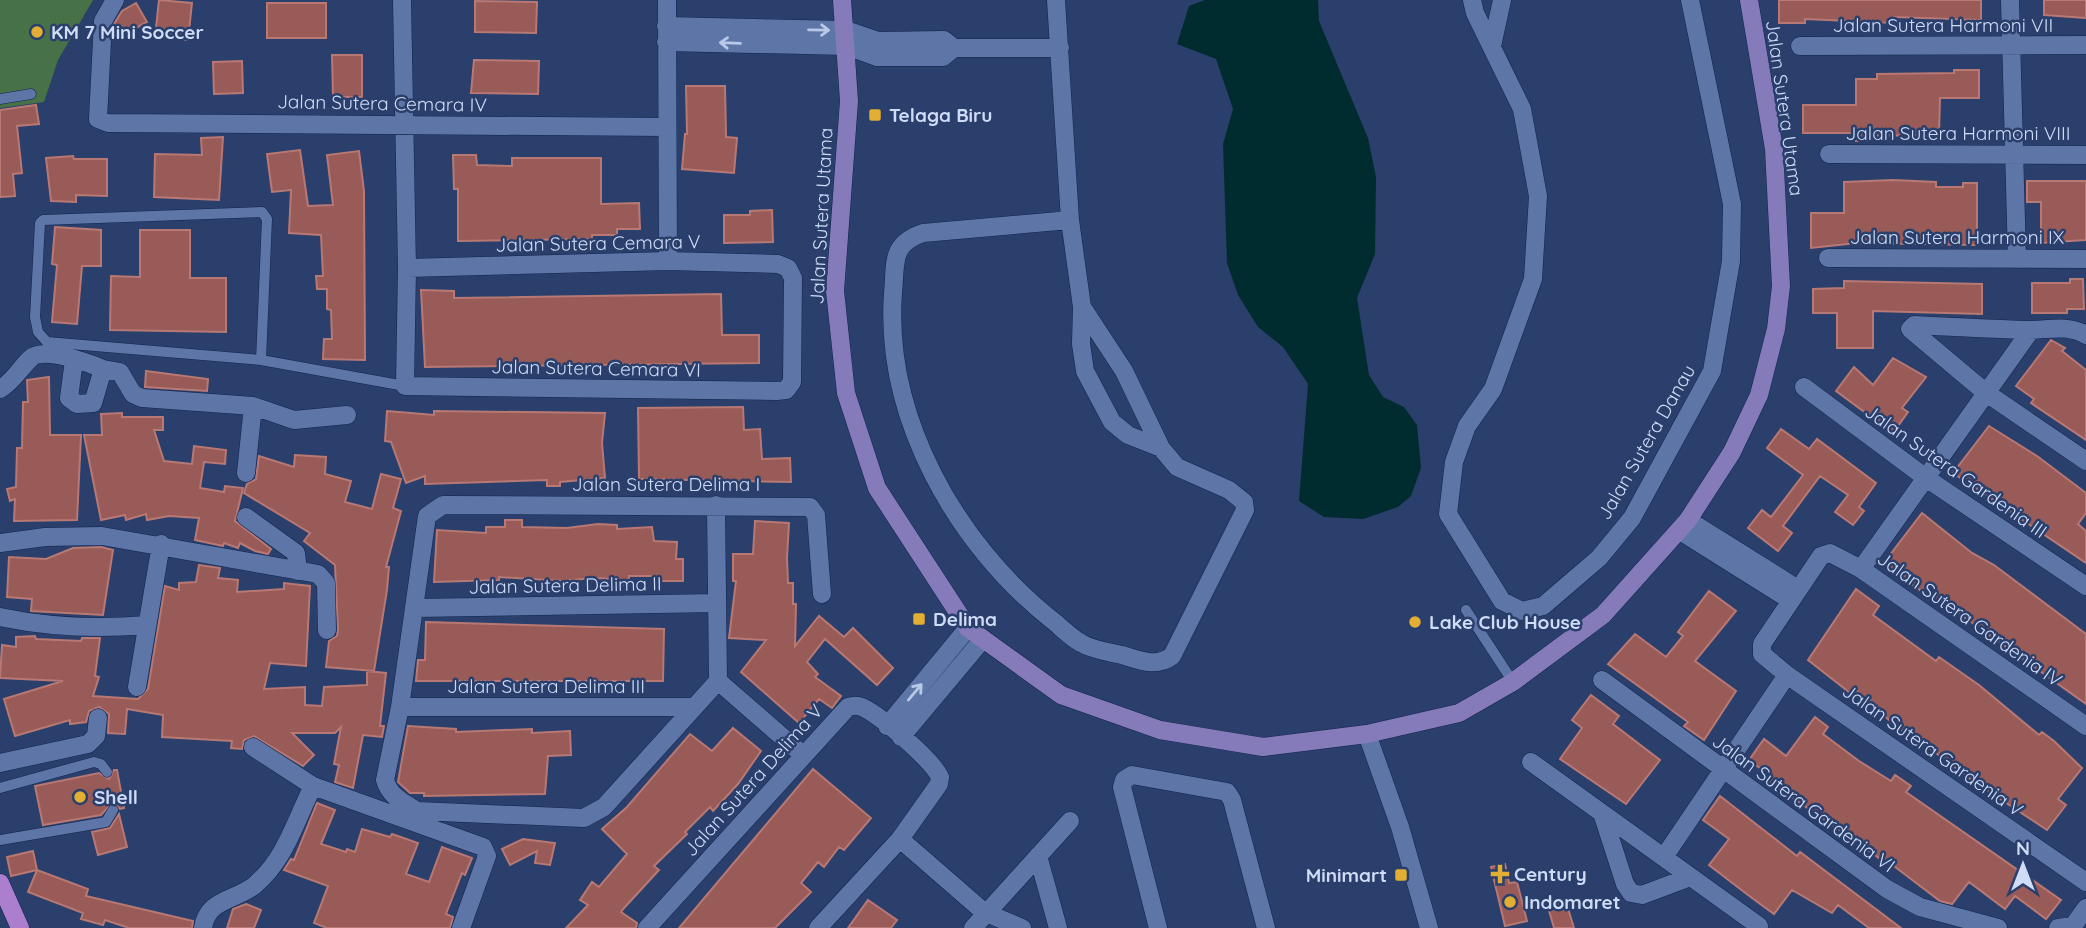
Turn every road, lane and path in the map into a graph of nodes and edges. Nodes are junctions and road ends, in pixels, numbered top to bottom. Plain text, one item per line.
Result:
1 (115, 0) edge
2 (402, 0) edge
3 (667, 0) edge
4 (842, 0) edge
5 (1056, 0) edge
6 (1472, 0) edge
7 (1502, 0) edge
8 (1690, 0) edge
9 (1749, 0) edge
10 (2010, 0) edge
11 (666, 34) junction
12 (846, 38) junction
13 (2011, 45) junction
14 (2086, 45) edge
15 (1492, 46) junction
16 (1800, 46) dead end
17 (1060, 48) junction
18 (30, 94) dead end
19 (0, 99) edge
20 (402, 123) junction
21 (666, 127) junction
22 (1829, 154) dead end
23 (2014, 155) junction
24 (2086, 155) edge
25 (1070, 219) junction
26 (1828, 258) dead end
27 (2017, 259) junction
28 (2086, 259) edge
29 (668, 261) junction
30 (407, 268) junction
31 (1082, 307) junction
32 (2031, 330) junction
33 (2086, 335) edge
34 (74, 360) junction
35 (261, 360) junction
36 (103, 369) junction
37 (405, 386) junction
38 (1804, 387) dead end
39 (0, 389) edge
40 (786, 390) joint
41 (1985, 392) junction
42 (253, 406) junction
43 (347, 415) dead end
44 (1161, 448) junction
45 (2086, 461) edge
46 (246, 473) dead end
47 (1926, 478) junction
48 (716, 505) junction
49 (246, 517) dead end
50 (1684, 525) junction
51 (0, 544) edge
52 (161, 544) junction
53 (1861, 569) junction
54 (298, 571) junction
55 (2086, 586) edge
56 (822, 594) dead end
57 (1794, 595) junction
58 (717, 603) junction
59 (415, 608) junction
60 (1466, 610) dead end
61 (0, 617) edge
62 (146, 625) junction
63 (968, 628) junction
64 (327, 630) dead end
65 (983, 639) junction
66 (1787, 675) junction
67 (1602, 680) dead end
68 (718, 681) junction
69 (1513, 682) junction
70 (137, 687) dead end
71 (400, 707) junction
72 (693, 708) junction
73 (98, 718) dead end
74 (2086, 726) edge
75 (894, 732) junction
76 (1367, 734) junction
77 (253, 747) dead end
78 (803, 755) junction
79 (1531, 762) dead end
80 (0, 763) edge
81 (1722, 768) junction
82 (107, 772) dead end
83 (313, 786) junction
84 (0, 788) edge
85 (113, 810) dead end
86 (1602, 813) junction
87 (1070, 821) dead end
88 (900, 839) junction
89 (0, 840) edge
90 (1038, 856) junction
91 (1664, 857) junction
92 (1690, 877) junction
93 (2086, 882) edge
94 (0, 883) edge
95 (2086, 908) edge
96 (984, 912) junction
97 (1759, 926) dead end
98 (2065, 927) edge
99 (20, 928) edge
100 (203, 928) edge
101 (461, 928) edge
102 (647, 928) edge
103 (818, 928) edge
104 (973, 928) edge
105 (1022, 928) edge
106 (1058, 928) edge
107 (1157, 928) edge
108 (1266, 928) edge
109 (1429, 928) edge
110 (1998, 928) edge

1 - 20 street, Jalan Sutera Cemara IV
2 - 20 street
3 - 11 street
4 - 12 street, Jalan Sutera Utama
5 - 17 street
6 - 15 street
7 - 15 street
8 - 15 street, Jalan Sutera Danau
9 - 50 street, Jalan Sutera Utama
10 - 13 street
11 - 12 street
11 - 21 street
12 - 17 street
12 - 63 street, Jalan Sutera Utama
13 - 14 street, Jalan Sutera Harmoni VII
13 - 16 street, Jalan Sutera Harmoni VII
13 - 23 street
17 - 25 street
18 - 19 lane
20 - 21 street, Jalan Sutera Cemara IV
20 - 30 street
21 - 29 street
22 - 23 street, Jalan Sutera Harmoni VIII
23 - 24 street, Jalan Sutera Harmoni VIII
23 - 27 street
25 - 31 street
25 - 44 street
26 - 27 street, Jalan Sutera Harmoni IX
27 - 28 street, Jalan Sutera Harmoni IX
29 - 30 street, Jalan Sutera Cemara V
29 - 40 street, Jalan Sutera Cemara V
30 - 37 street
31 - 44 street
31 - 44 street
32 - 33 street
32 - 41 street
32 - 41 street
34 - 36 street
34 - 36 street
34 - 39 street
35 - 35 lane
35 - 37 lane
36 - 42 street
37 - 40 street, Jalan Sutera Cemara VI
38 - 47 street, Jalan Sutera Gardenia III
41 - 45 street
41 - 47 street
42 - 43 street
42 - 46 street
47 - 53 street
47 - 55 street, Jalan Sutera Gardenia III
48 - 56 street, Jalan Sutera Delima I
48 - 58 street
48 - 59 street, Jalan Sutera Delima I
49 - 54 street
50 - 57 street
50 - 69 street, Jalan Sutera Utama
51 - 52 street
52 - 54 street
52 - 62 street
53 - 57 street, Jalan Sutera Gardenia IV
53 - 74 street, Jalan Sutera Gardenia IV
54 - 64 street
57 - 66 street, Jalan Sutera Gardenia V
58 - 59 street, Jalan Sutera Delima II
58 - 68 street
59 - 71 street
60 - 69 lane
61 - 62 street
62 - 70 street
63 - 65 street, Jalan Sutera Utama
75 -> 63 street
65 - 75 street
65 - 76 street, Jalan Sutera Utama
66 - 81 street
66 - 93 street, Jalan Sutera Gardenia V
67 - 81 street, Jalan Sutera Gardenia VI
68 - 72 street
68 - 78 street
69 - 76 street, Jalan Sutera Utama
71 - 72 street, Jalan Sutera Delima III
71 - 72 street
73 - 80 street
75 - 78 street, Jalan Sutera Delima V
75 - 88 street
76 - 109 street
77 - 83 street
78 - 102 street, Jalan Sutera Delima V
79 - 86 street
81 - 91 street
81 - 110 street, Jalan Sutera Gardenia VI
82 - 84 lane
83 - 100 street
83 - 101 street
85 - 89 lane
86 - 91 street
86 - 92 street
87 - 90 street
88 - 96 street
88 - 103 street
90 - 96 street
90 - 106 street
91 - 92 street
92 - 97 street
94 - 99 main road
95 - 98 street
96 - 104 street
96 - 105 street
107 - 108 street

